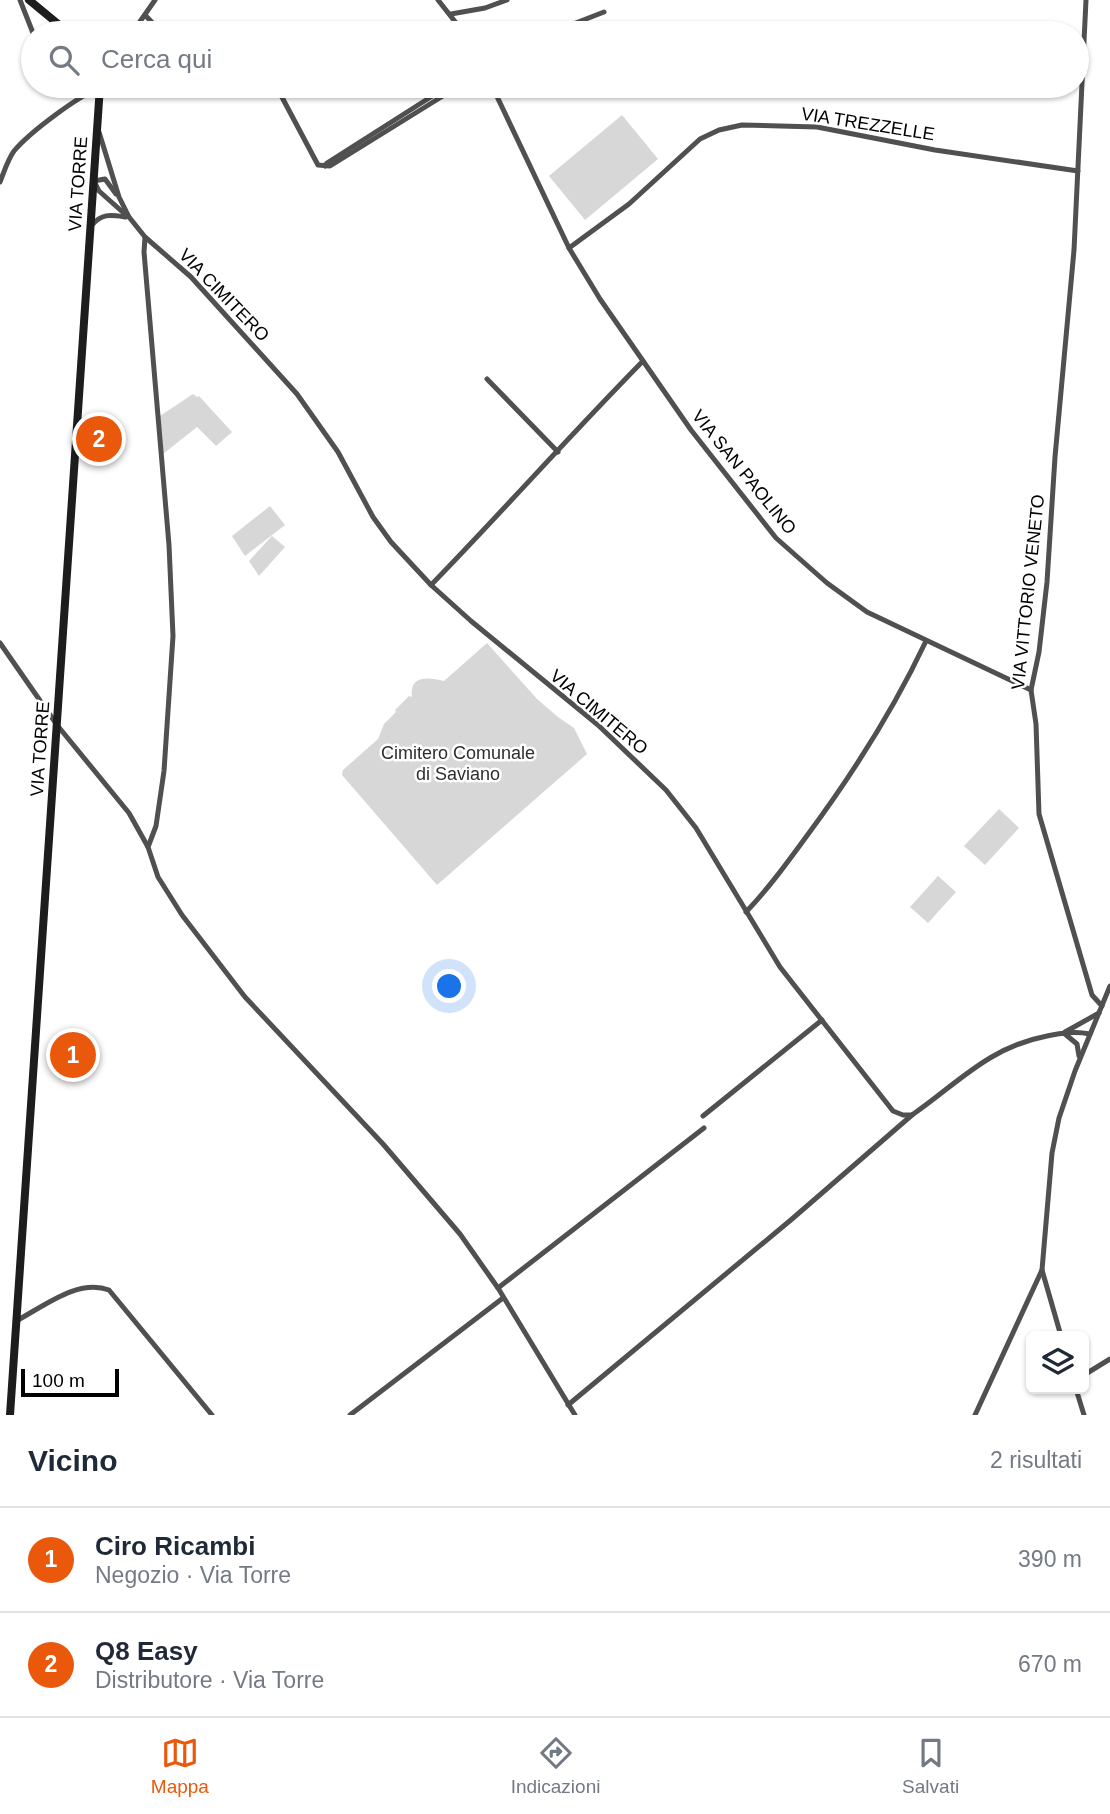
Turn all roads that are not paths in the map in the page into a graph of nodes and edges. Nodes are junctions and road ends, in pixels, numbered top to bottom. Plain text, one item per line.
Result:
1 (20, 0) edge
2 (29, 0) edge
3 (438, 0) edge
4 (507, 0) edge
5 (1086, 0) edge
6 (153, 1) edge
7 (604, 12) dead end
8 (451, 14) junction
9 (145, 15) junction
10 (28, 21) edge
11 (54, 21) edge
12 (141, 21) edge
13 (151, 21) edge
14 (456, 21) edge
15 (581, 21) edge
16 (1085, 21) edge
17 (80, 98) edge
18 (99, 98) edge
19 (282, 98) edge
20 (429, 98) edge
21 (440, 98) edge
22 (498, 98) edge
23 (1081, 98) edge
24 (98, 125) junction
25 (325, 166) junction
26 (1078, 171) junction
27 (94, 180) junction
28 (0, 182) edge
29 (119, 197) junction
30 (129, 217) junction
31 (92, 225) junction
32 (145, 237) junction
33 (569, 248) junction
34 (643, 361) junction
35 (487, 379) dead end
36 (558, 452) junction
37 (431, 585) junction
38 (926, 641) junction
39 (0, 643) edge
40 (1031, 690) junction
41 (57, 725) junction
42 (148, 847) junction
43 (746, 912) junction
44 (1110, 986) edge
45 (1101, 1009) junction
46 (822, 1020) junction
47 (1062, 1033) junction
48 (1090, 1034) junction
49 (1079, 1062) junction
50 (912, 1115) junction
51 (703, 1116) dead end
52 (704, 1128) dead end
53 (1042, 1270) junction
54 (498, 1287) junction
55 (503, 1298) junction
56 (16, 1321) junction
57 (1060, 1331) edge
58 (1110, 1359) edge
59 (1089, 1372) edge
60 (1078, 1394) edge
61 (568, 1405) junction
62 (10, 1415) edge
63 (212, 1415) edge
64 (350, 1415) edge
65 (575, 1415) edge
66 (975, 1415) edge
67 (1084, 1415) edge

1 - 10 street
2 - 11 main road
3 - 8 street
4 - 8 street
5 - 16 street, VIA VITTORIO VENETO
6 - 9 street
7 - 15 street
8 - 14 street
9 - 12 street
9 - 13 street
17 - 28 street
18 - 24 main road, VIA TORRE
19 - 25 street
20 - 25 street
21 - 25 street
22 - 33 street, VIA SAN PAOLINO
23 - 26 street, VIA VITTORIO VENETO
24 - 27 main road, VIA TORRE
24 - 29 street, VIA CIMITERO
26 - 33 street, VIA TREZZELLE
26 - 40 street, VIA VITTORIO VENETO
27 - 29 street, VIA CIMITERO
27 - 30 street, VIA CIMITERO
27 - 31 main road, VIA TORRE
29 - 30 street, VIA CIMITERO
30 - 31 street
30 - 32 street, VIA CIMITERO
31 - 41 main road, VIA TORRE
32 - 37 street, VIA CIMITERO
32 - 42 street
33 - 34 street, VIA SAN PAOLINO
34 - 36 street
34 - 38 street, VIA SAN PAOLINO
35 - 36 street
36 - 37 street
37 - 43 street, VIA CIMITERO
38 - 40 street, VIA SAN PAOLINO
38 - 43 street
39 - 41 street
40 - 45 street, VIA VITTORIO VENETO
41 - 42 street
41 - 56 main road, VIA TORRE
42 - 54 street
43 - 46 street, VIA CIMITERO
44 - 45 street
45 - 47 street
45 - 48 street
46 - 50 street, VIA CIMITERO
46 - 51 street
47 - 48 street
47 - 49 street
47 - 50 street
48 - 49 street
49 - 53 street
50 - 61 street
52 - 54 street
53 - 57 street
53 - 66 street
54 - 55 street
55 - 61 street
55 - 64 street
56 - 62 main road, VIA TORRE
56 - 63 street
58 - 59 street
60 - 67 street
61 - 65 street

